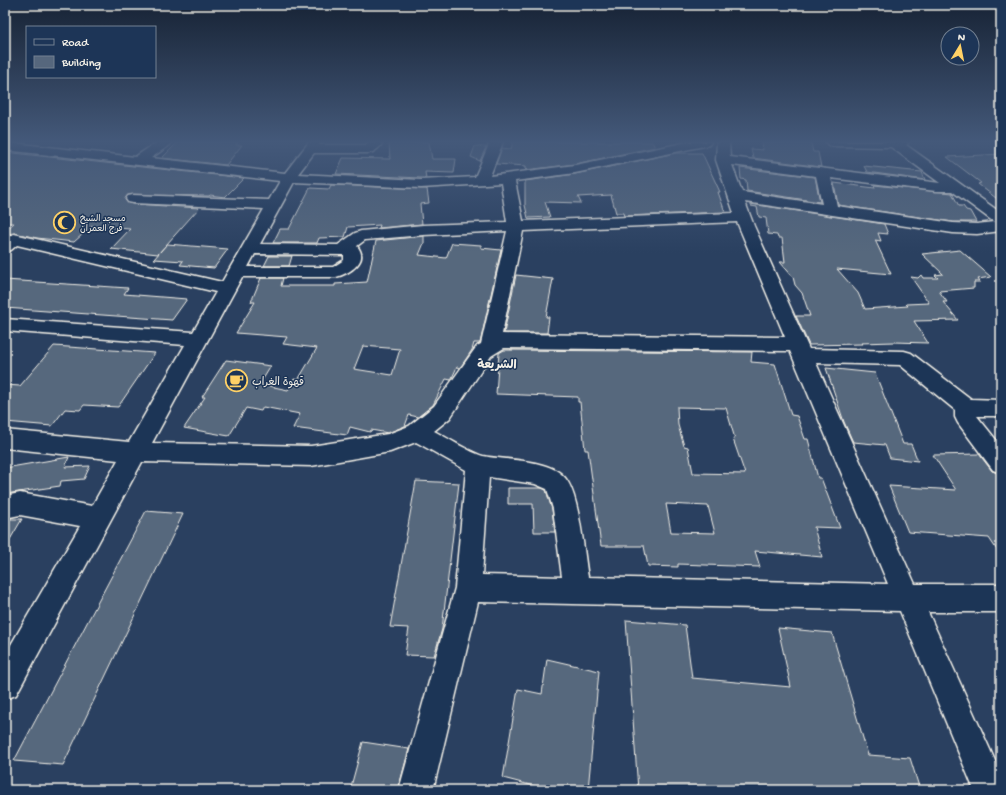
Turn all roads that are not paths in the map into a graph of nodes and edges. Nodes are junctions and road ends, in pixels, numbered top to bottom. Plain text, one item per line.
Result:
1 (288, 179) edge
2 (313, 179) edge
3 (493, 179) edge
4 (507, 179) edge
5 (731, 179) edge
6 (824, 179) edge
7 (867, 179) edge
8 (943, 179) edge
9 (481, 181) joint
10 (953, 187) junction
11 (736, 196) junction
12 (133, 199) dead end
13 (274, 205) junction
14 (830, 209) junction
15 (744, 217) junction
16 (1001, 220) edge
17 (516, 226) junction
18 (1001, 226) edge
19 (5, 247) edge
20 (250, 249) junction
21 (342, 250) junction
22 (232, 280) junction
23 (5, 325) edge
24 (199, 339) junction
25 (490, 347) junction
26 (800, 350) junction
27 (966, 407) junction
28 (1001, 408) edge
29 (417, 432) junction
30 (5, 439) edge
31 (136, 452) junction
32 (1001, 463) edge
33 (478, 465) junction
34 (5, 506) edge
35 (98, 518) junction
36 (468, 588) junction
37 (577, 590) junction
38 (908, 598) junction
39 (1001, 598) edge
40 (5, 684) edge
41 (416, 790) edge
42 (991, 790) edge

1 - 13 street
2 - 9 street
3 - 9 street
4 - 17 street
5 - 11 street
6 - 14 street
7 - 10 street
8 - 10 street
10 - 16 street
11 - 14 street
11 - 15 street
12 - 13 street
13 - 20 street
14 - 18 street
15 - 17 street
15 - 26 street
17 - 21 street
17 - 25 street
19 - 22 street
20 - 21 street
20 - 22 street
21 - 22 street
22 - 24 street
23 - 24 street
24 - 31 street
25 - 26 street
25 - 29 street
26 - 27 street
26 - 38 street
27 - 28 street
27 - 32 street
29 - 31 street
29 - 33 street
30 - 31 street
31 - 35 street
33 - 36 street
33 - 37 street
34 - 35 street
35 - 40 street
36 - 37 street
36 - 41 street
37 - 38 street
38 - 39 street
38 - 42 street

